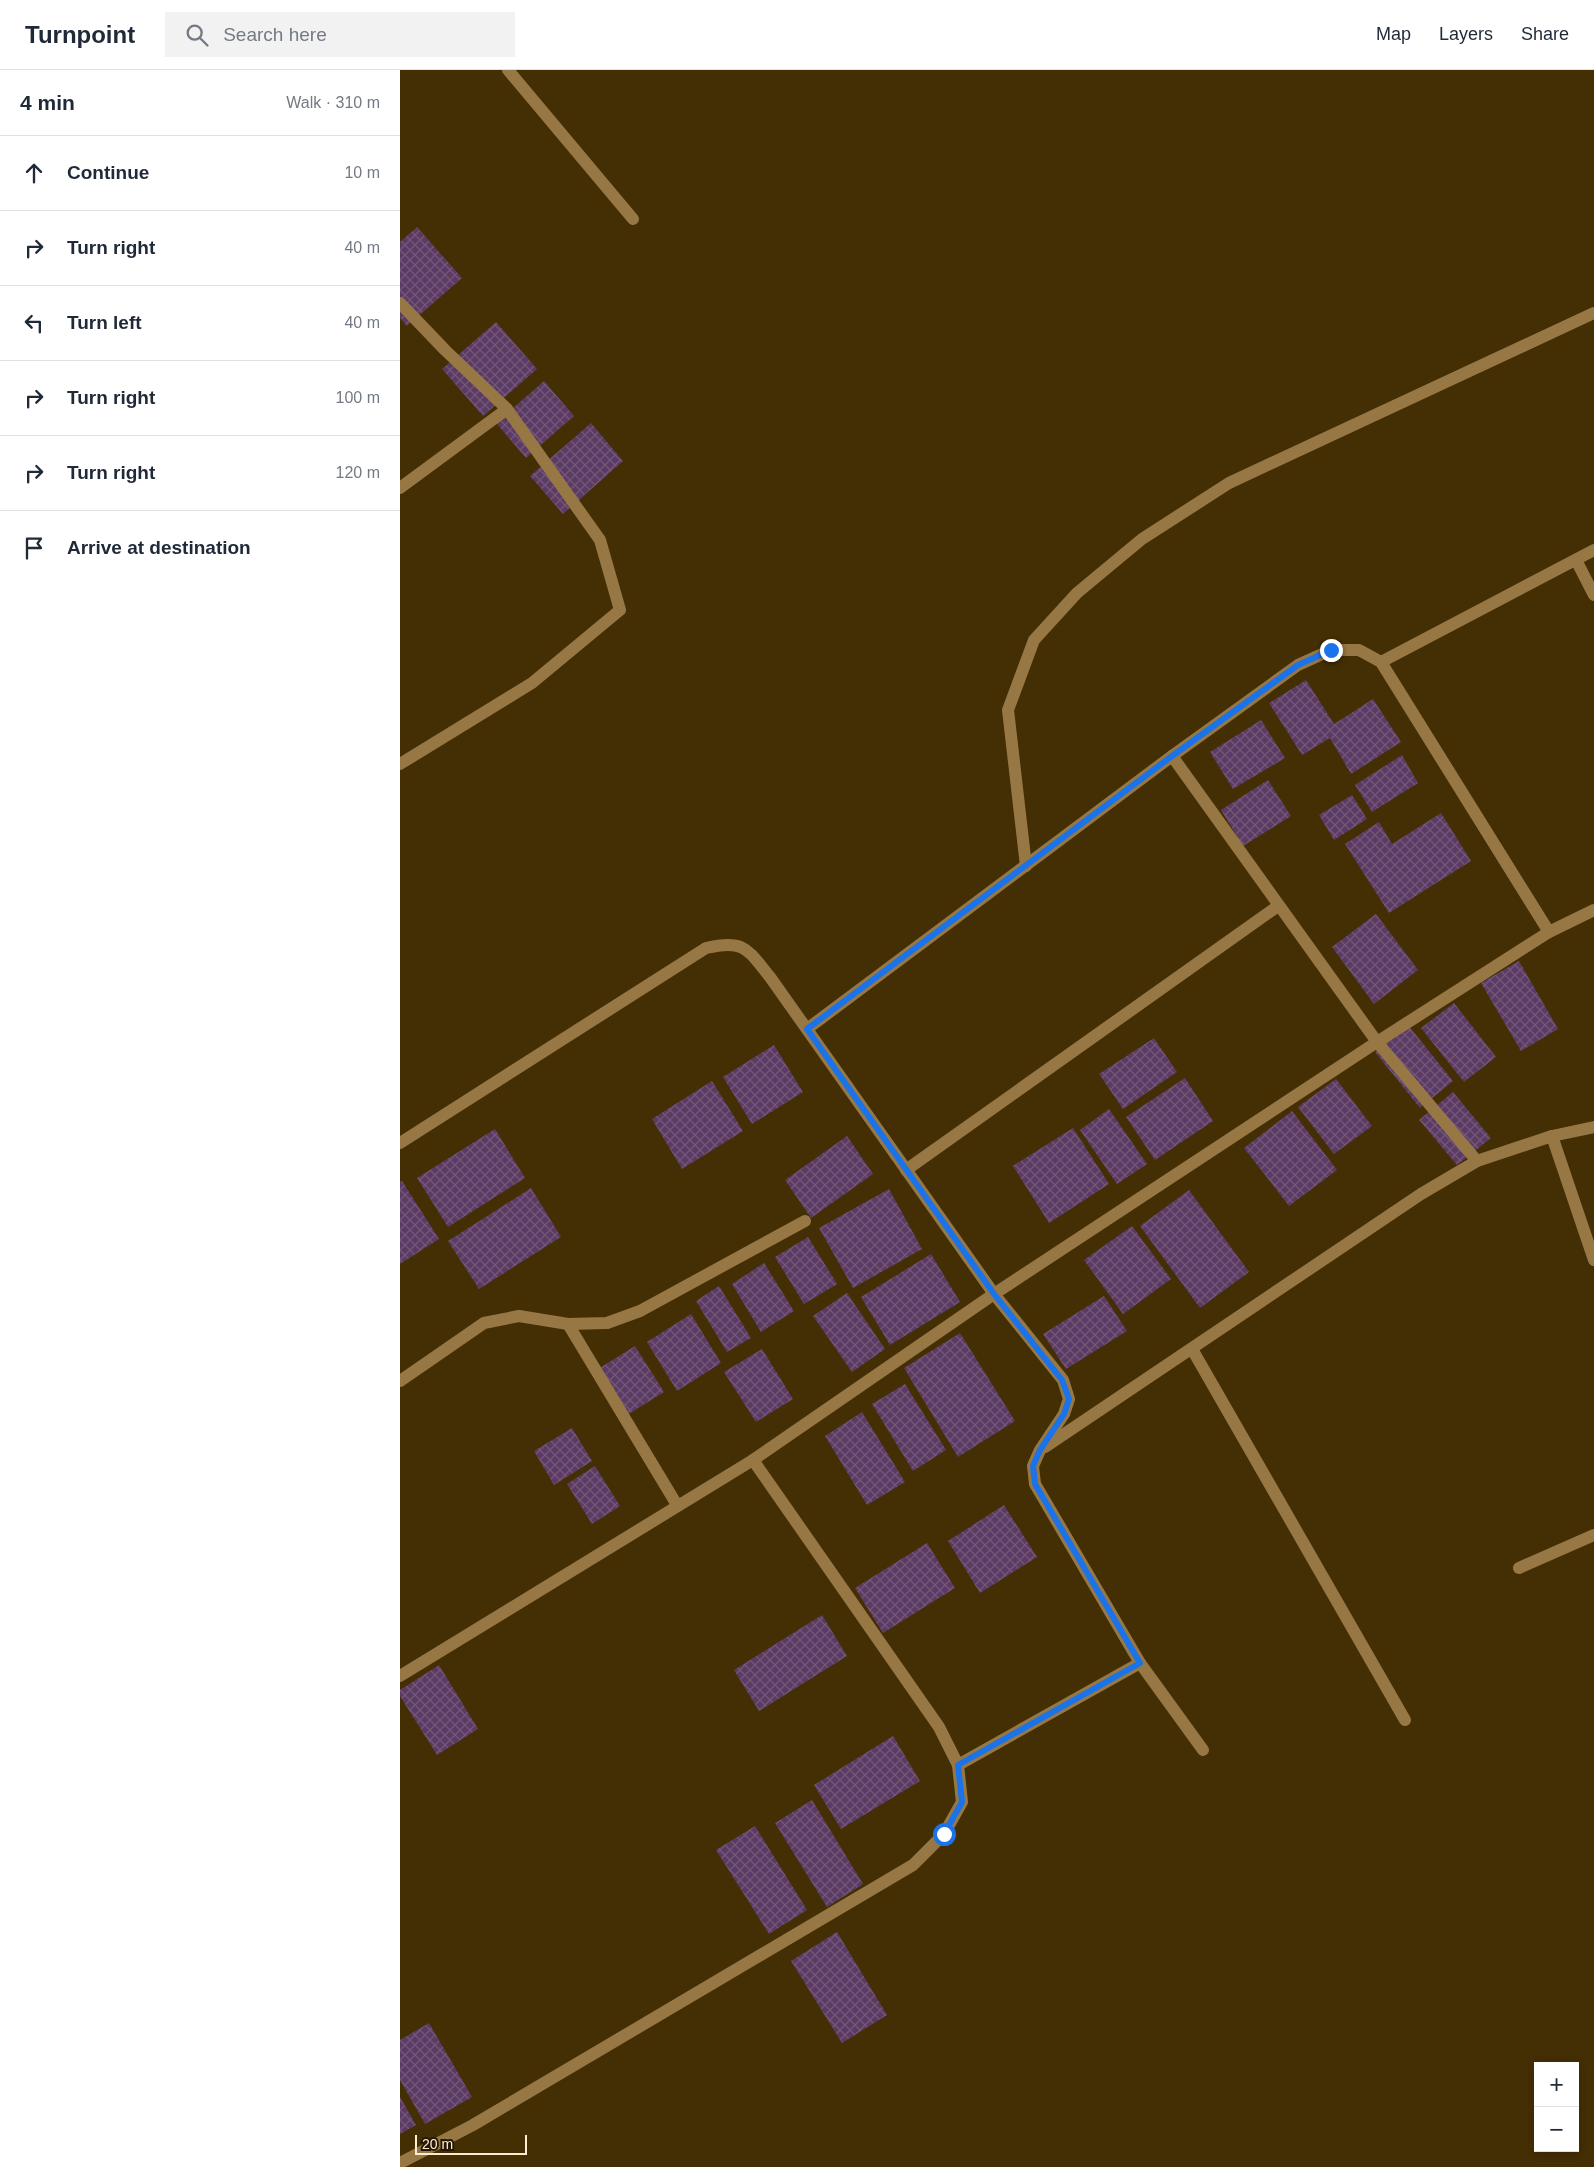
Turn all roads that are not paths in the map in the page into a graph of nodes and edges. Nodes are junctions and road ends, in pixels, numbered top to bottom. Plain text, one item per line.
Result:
1 (508, 70) edge
2 (633, 219) dead end
3 (400, 303) edge
4 (1594, 313) edge
5 (507, 409) junction
6 (400, 488) edge
7 (1594, 550) edge
8 (1576, 560) junction
9 (1594, 595) edge
10 (1381, 662) junction
11 (1172, 756) junction
12 (400, 764) edge
13 (1026, 866) junction
14 (1278, 906) junction
15 (1594, 910) edge
16 (1549, 932) junction
17 (807, 1029) junction
18 (1377, 1042) junction
19 (1594, 1127) edge
20 (1552, 1136) junction
21 (400, 1143) edge
22 (1477, 1161) junction
23 (906, 1170) junction
24 (806, 1221) dead end
25 (1594, 1260) edge
26 (994, 1294) junction
27 (568, 1324) junction
28 (1192, 1349) junction
29 (400, 1381) edge
30 (1040, 1450) junction
31 (753, 1460) junction
32 (677, 1505) junction
33 (1594, 1536) edge
34 (1519, 1568) dead end
35 (1140, 1663) junction
36 (400, 1676) edge
37 (1405, 1720) dead end
38 (1203, 1750) dead end
39 (958, 1765) junction
40 (400, 2163) edge

1 - 2 street
3 - 5 street
4 - 13 street
5 - 6 street
5 - 12 street
7 - 8 street
8 - 9 street
8 - 10 street
10 - 11 street
10 - 16 street
11 - 13 street
11 - 14 street
13 - 17 street
14 - 18 street
14 - 23 street
15 - 16 street
16 - 18 street
17 - 21 street
17 - 23 street
18 - 22 street
18 - 26 street
19 - 20 street
20 - 22 street
20 - 25 street
22 - 28 street
23 - 26 street
24 - 27 street
26 - 30 street
26 - 31 street
27 - 29 street
27 - 32 street
28 - 30 street
28 - 37 street
30 - 35 street
31 - 32 street
31 - 39 street
32 - 36 street
33 - 34 street
35 - 38 street
35 - 39 street
39 - 40 street

